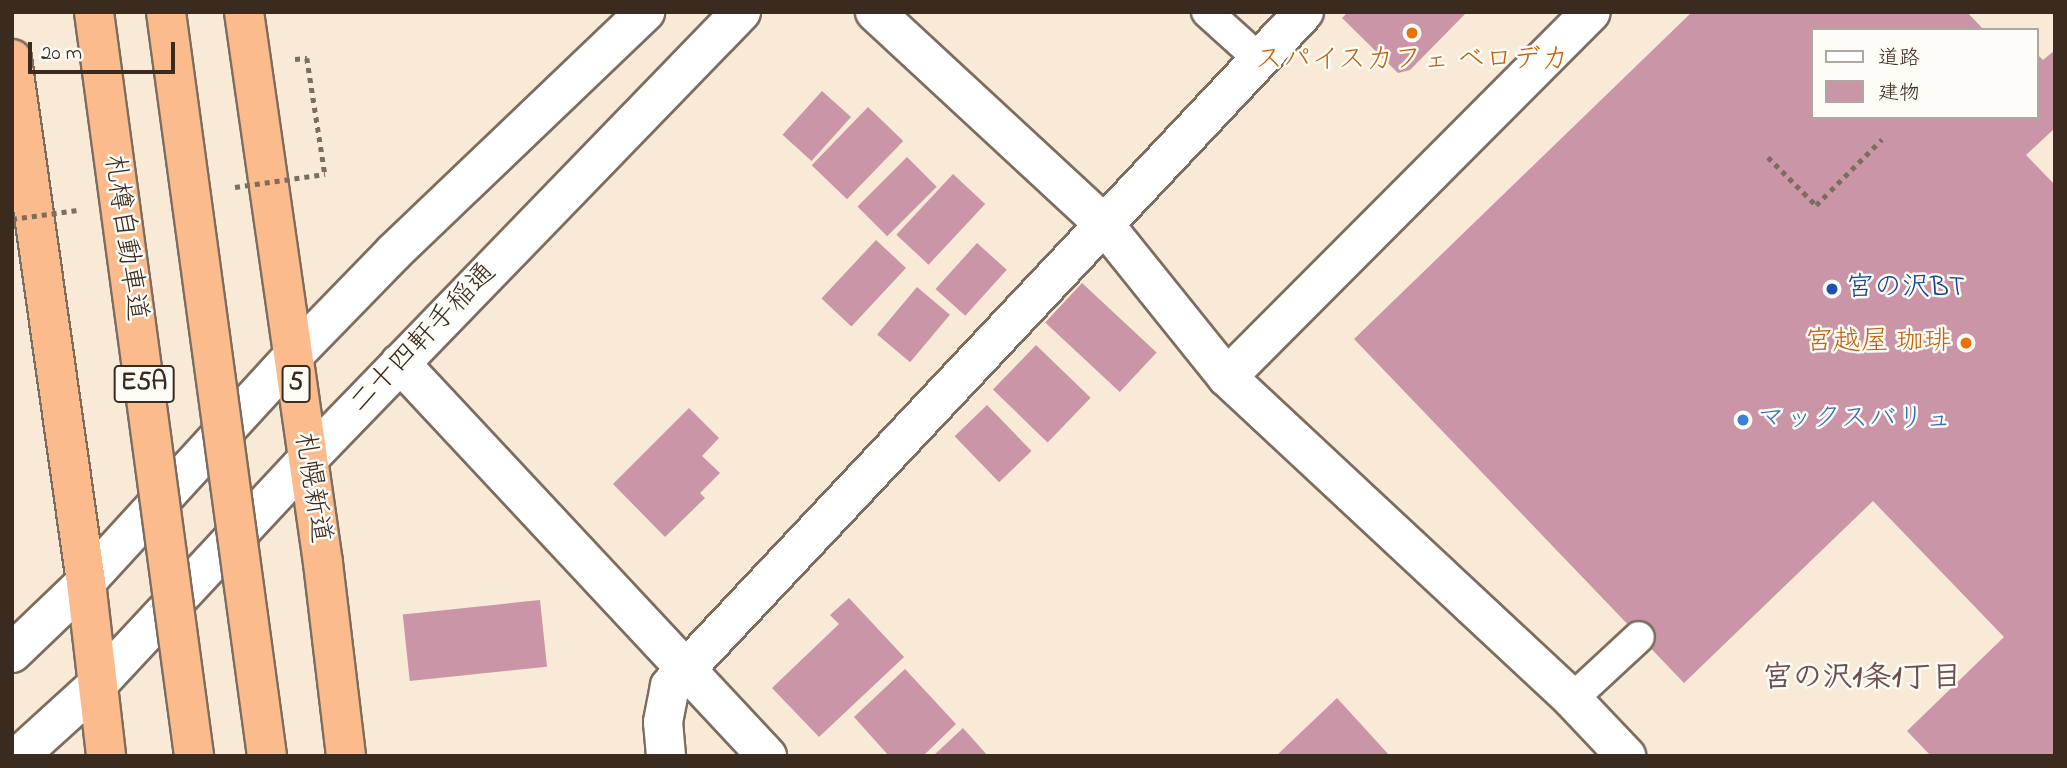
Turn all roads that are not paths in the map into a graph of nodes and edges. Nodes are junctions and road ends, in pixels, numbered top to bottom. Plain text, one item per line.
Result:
1 (93, 12) edge
2 (166, 12) edge
3 (244, 12) edge
4 (645, 12) edge
5 (741, 12) edge
6 (875, 12) edge
7 (1207, 12) edge
8 (1304, 12) edge
9 (1591, 12) edge
10 (12, 59) edge
11 (1259, 59) junction
12 (1103, 223) junction
13 (292, 357) junction
14 (400, 363) junction
15 (1227, 377) junction
16 (307, 460) junction
17 (86, 582) junction
18 (1639, 637) dead end
19 (12, 653) edge
20 (686, 668) junction
21 (97, 685) junction
22 (1572, 699) junction
23 (19, 756) edge
24 (106, 756) edge
25 (194, 756) edge
26 (267, 756) edge
27 (346, 756) edge
28 (666, 756) edge
29 (767, 756) edge
30 (1626, 756) edge

1 - 25 highway, 札樽自動車道 / E5A, bridge
2 - 26 highway, E5A, bridge
3 - 13 highway, 札幌新道 / 5
4 - 13 street
5 - 14 street, 二十四軒手稲通
6 - 12 street
7 - 11 lane
8 - 11 street
9 - 15 street
10 - 17 highway
11 - 12 street
12 - 15 street
12 - 20 street
13 - 16 highway, 札幌新道 / 5
13 - 17 street
14 - 16 street, 二十四軒手稲通
14 - 20 street
15 - 22 street
16 - 21 street, 二十四軒手稲通
16 - 27 highway, 札幌新道 / 5
17 - 19 street
17 - 21 highway
18 - 22 lane
20 - 28 street
20 - 29 street
21 - 23 street, 二十四軒手稲通
21 - 24 highway
22 - 30 street

